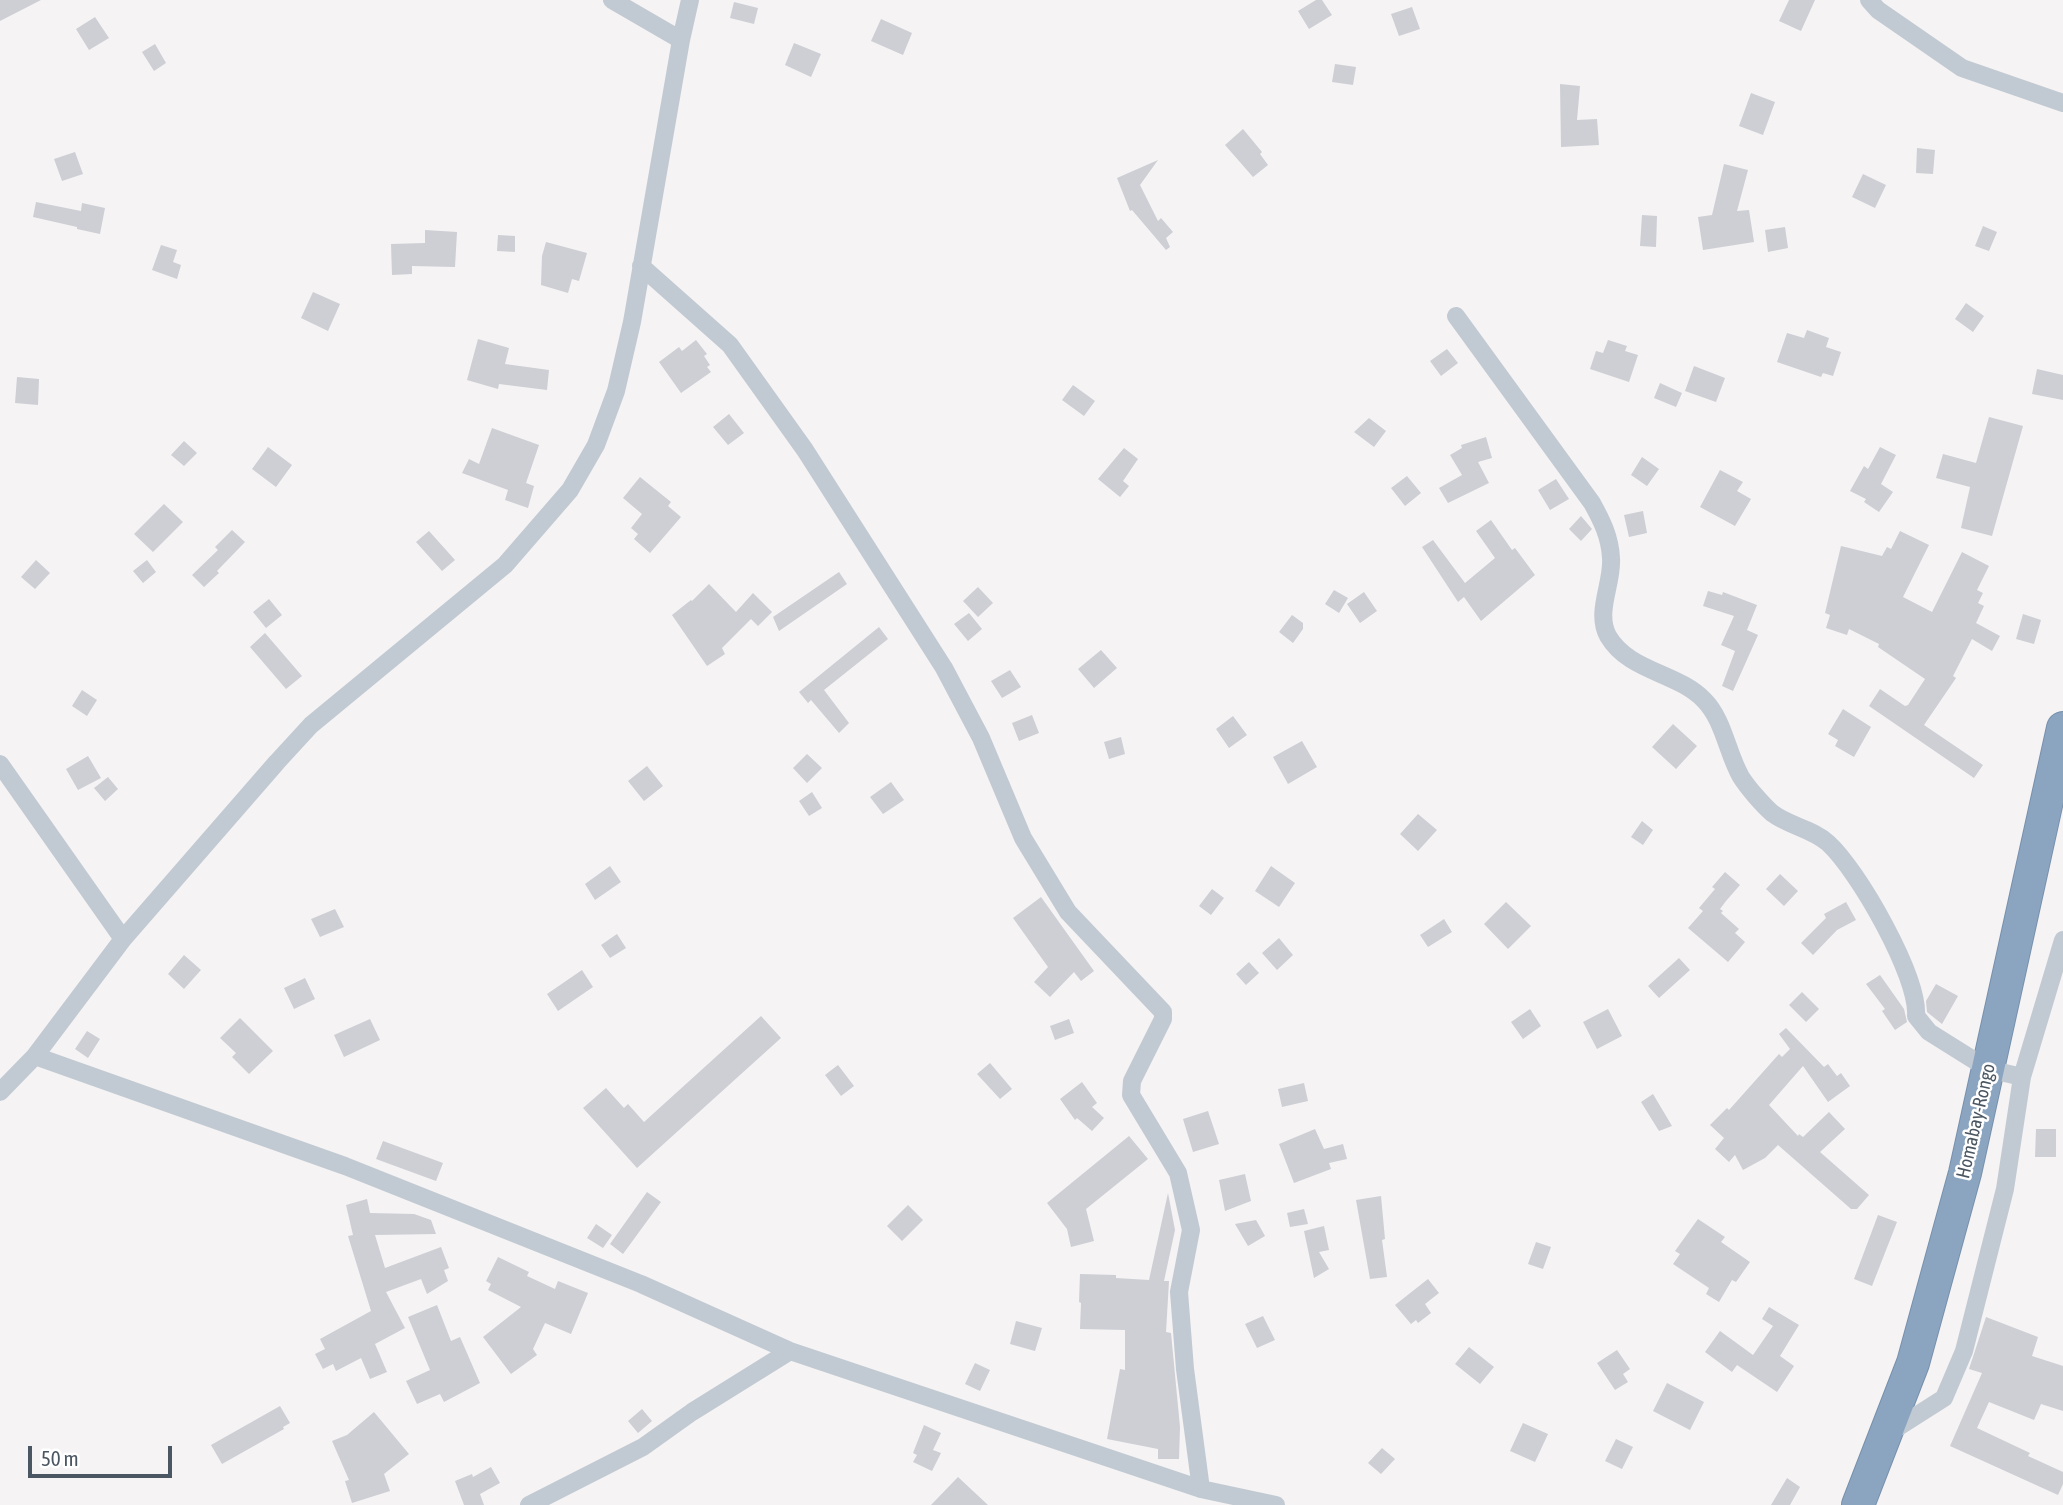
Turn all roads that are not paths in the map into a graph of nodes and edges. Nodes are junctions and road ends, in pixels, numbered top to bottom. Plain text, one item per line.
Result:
1 (612, 0) edge
2 (690, 0) edge
3 (1869, 0) edge
4 (681, 40) junction
5 (2063, 103) edge
6 (642, 266) junction
7 (1456, 316) dead end
8 (2063, 728) edge
9 (0, 764) edge
10 (124, 939) junction
11 (2063, 940) edge
12 (35, 1056) junction
13 (1988, 1069) junction
14 (2022, 1077) junction
15 (0, 1091) edge
16 (790, 1351) junction
17 (1886, 1435) junction
18 (1201, 1489) junction
19 (529, 1505) edge
20 (1276, 1505) edge
21 (1858, 1505) edge

1 - 4 street
2 - 4 street
3 - 5 street
4 - 6 street
6 - 10 street
6 - 18 street
7 - 13 street
8 - 13 highway, Homabay-Rongo
9 - 10 street
10 - 12 street
11 - 14 street
12 - 15 street
12 - 16 street
13 - 14 street
13 - 17 highway, Homabay-Rongo
14 - 17 street
16 - 18 street
16 - 19 street
17 - 21 highway, Homabay-Rongo
18 - 20 street

